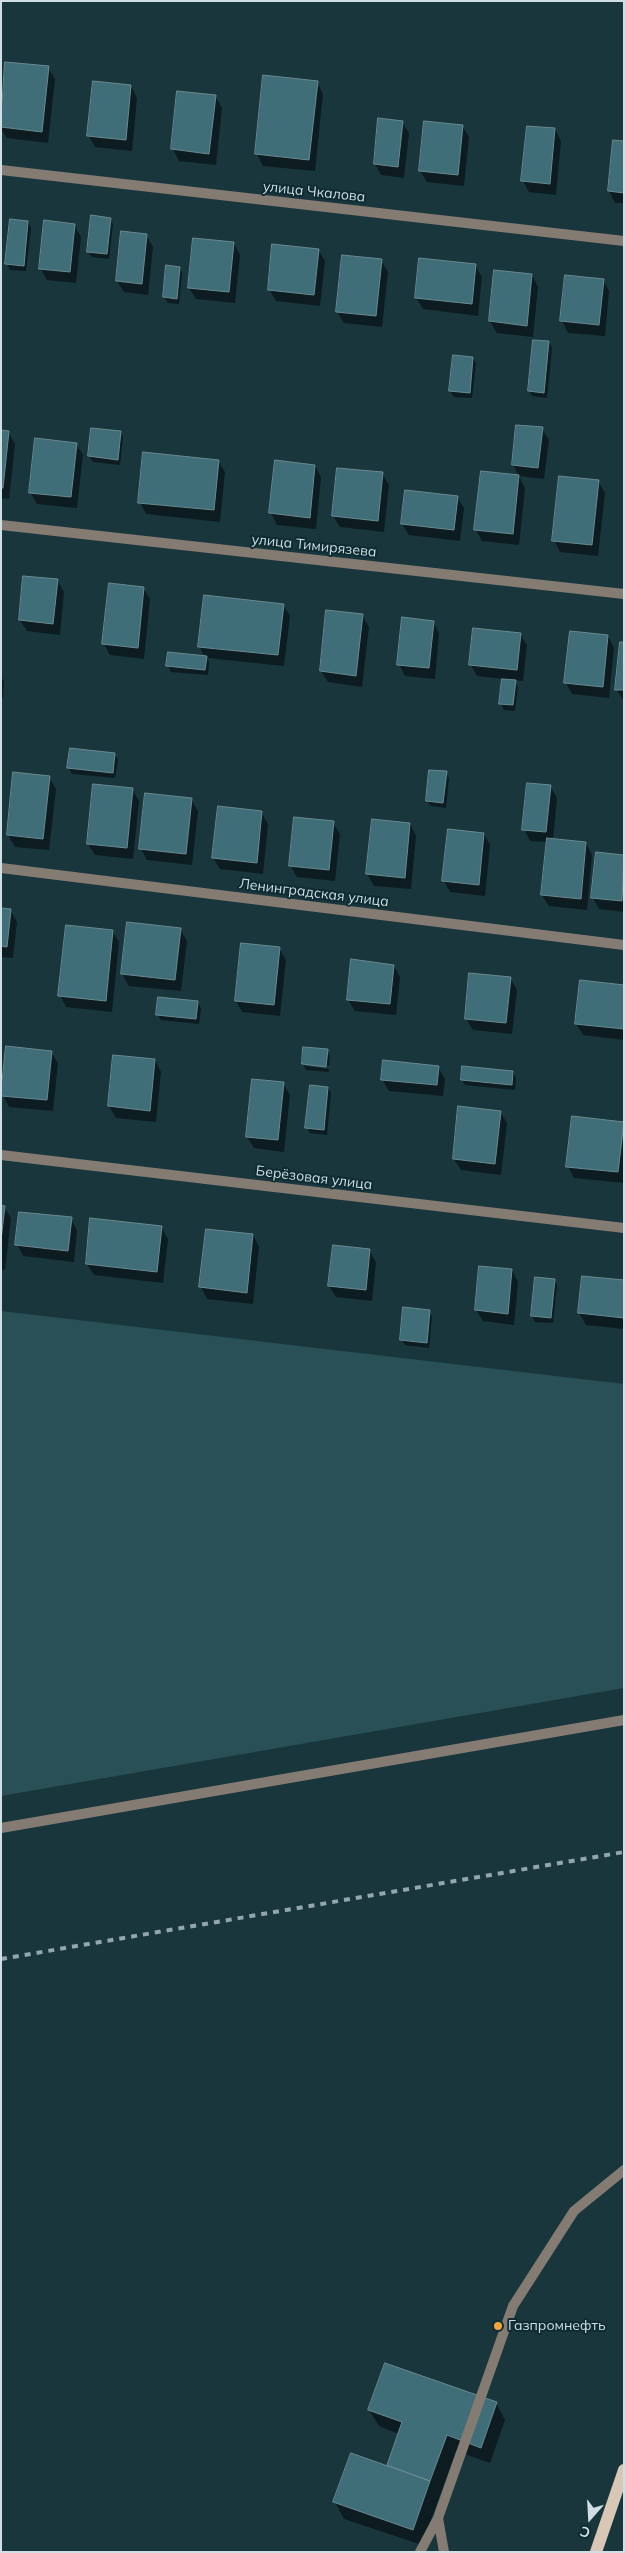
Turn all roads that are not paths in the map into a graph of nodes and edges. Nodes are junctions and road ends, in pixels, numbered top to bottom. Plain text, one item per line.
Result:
1 (1, 170) edge
2 (624, 241) edge
3 (1, 526) edge
4 (624, 594) edge
5 (1, 868) edge
6 (624, 945) edge
7 (1, 1155) edge
8 (624, 1228) edge
9 (624, 1720) edge
10 (1, 1828) edge
11 (624, 2170) edge
12 (624, 2470) edge
13 (438, 2518) junction
14 (420, 2552) edge
15 (444, 2552) edge
16 (596, 2552) edge

1 - 2 street, улица Чкалова
3 - 4 street, улица Тимирязева
5 - 6 street, Ленинградская улица
7 - 8 street, Берёзовая улица
9 - 10 street
11 - 13 street
12 - 16 main road
13 - 14 street
13 - 15 street

